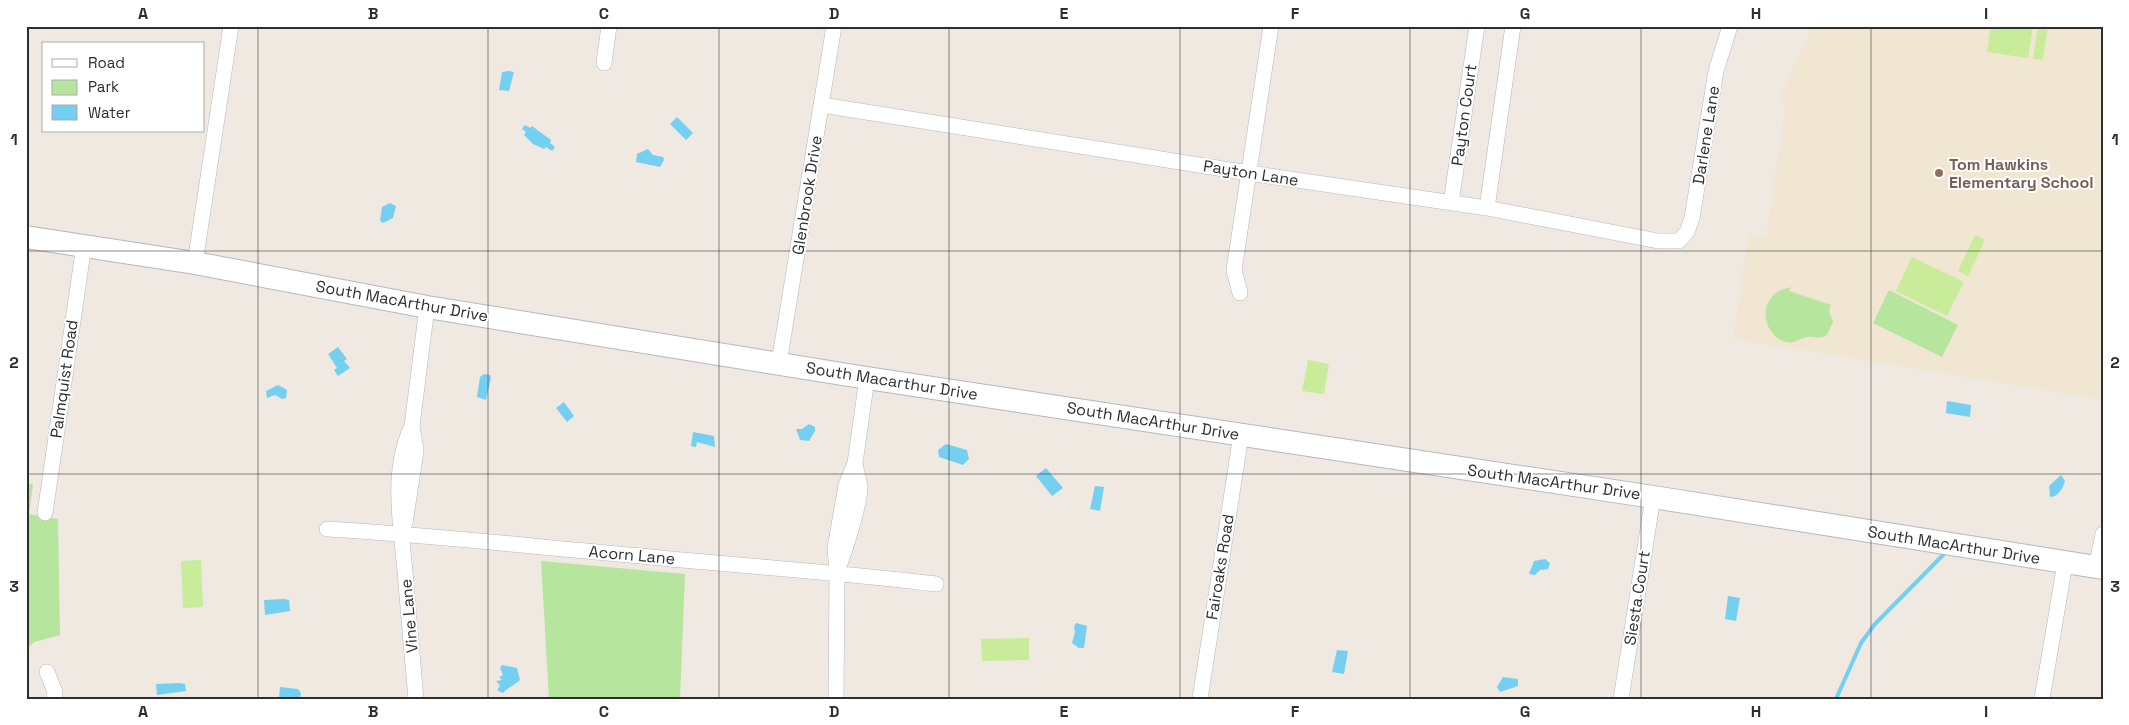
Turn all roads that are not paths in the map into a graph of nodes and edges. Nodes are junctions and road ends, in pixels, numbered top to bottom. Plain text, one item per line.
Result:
1 (231, 26) edge
2 (609, 26) edge
3 (834, 26) edge
4 (1272, 26) edge
5 (1477, 26) edge
6 (1513, 26) edge
7 (1730, 26) edge
8 (604, 63) dead end
9 (822, 105) junction
10 (1249, 173) junction
11 (1451, 203) junction
12 (1487, 208) junction
13 (26, 236) edge
14 (1680, 241) joint
15 (84, 245) junction
16 (195, 263) junction
17 (1240, 293) dead end
18 (427, 307) junction
19 (779, 363) junction
20 (867, 378) junction
21 (1004, 399) joint
22 (1241, 434) junction
23 (1653, 497) junction
24 (45, 513) dead end
25 (327, 530) dead end
26 (402, 533) junction
27 (2103, 534) edge
28 (2065, 563) junction
29 (2100, 568) edge
30 (837, 572) junction
31 (936, 584) dead end
32 (47, 672) dead end
33 (54, 699) edge
34 (416, 699) edge
35 (836, 699) edge
36 (1200, 699) edge
37 (1621, 699) edge
38 (2042, 699) edge

1 - 16 street
2 - 8 street
3 - 9 street, Glenbrook Drive
4 - 10 street
5 - 11 street, Payton Court
6 - 12 street
7 - 14 street, Darlene Lane
9 - 10 street, Payton Lane
9 - 19 street, Glenbrook Drive
10 - 11 street, Payton Lane
10 - 17 street
11 - 12 street, Payton Lane
12 - 14 street, Payton Lane
13 - 15 street, South MacArthur Drive
15 - 16 street, South MacArthur Drive
15 - 24 street, Palmquist Road
16 - 18 street, South MacArthur Drive
18 - 19 street, South MacArthur Drive
18 - 26 street, Vine Lane
19 - 20 street, South Macarthur Drive
20 - 21 street, South Macarthur Drive
20 - 30 street
21 - 22 street, South MacArthur Drive
22 - 23 street, South MacArthur Drive
22 - 36 street, Fairoaks Road
23 - 28 street, South MacArthur Drive
23 - 37 street, Siesta Court
25 - 26 street, Acorn Lane
26 - 30 street, Acorn Lane
26 - 34 street, Vine Lane
27 - 29 street
28 - 29 street, South MacArthur Drive
28 - 38 street
30 - 31 street, Acorn Lane
30 - 35 street
32 - 33 street

